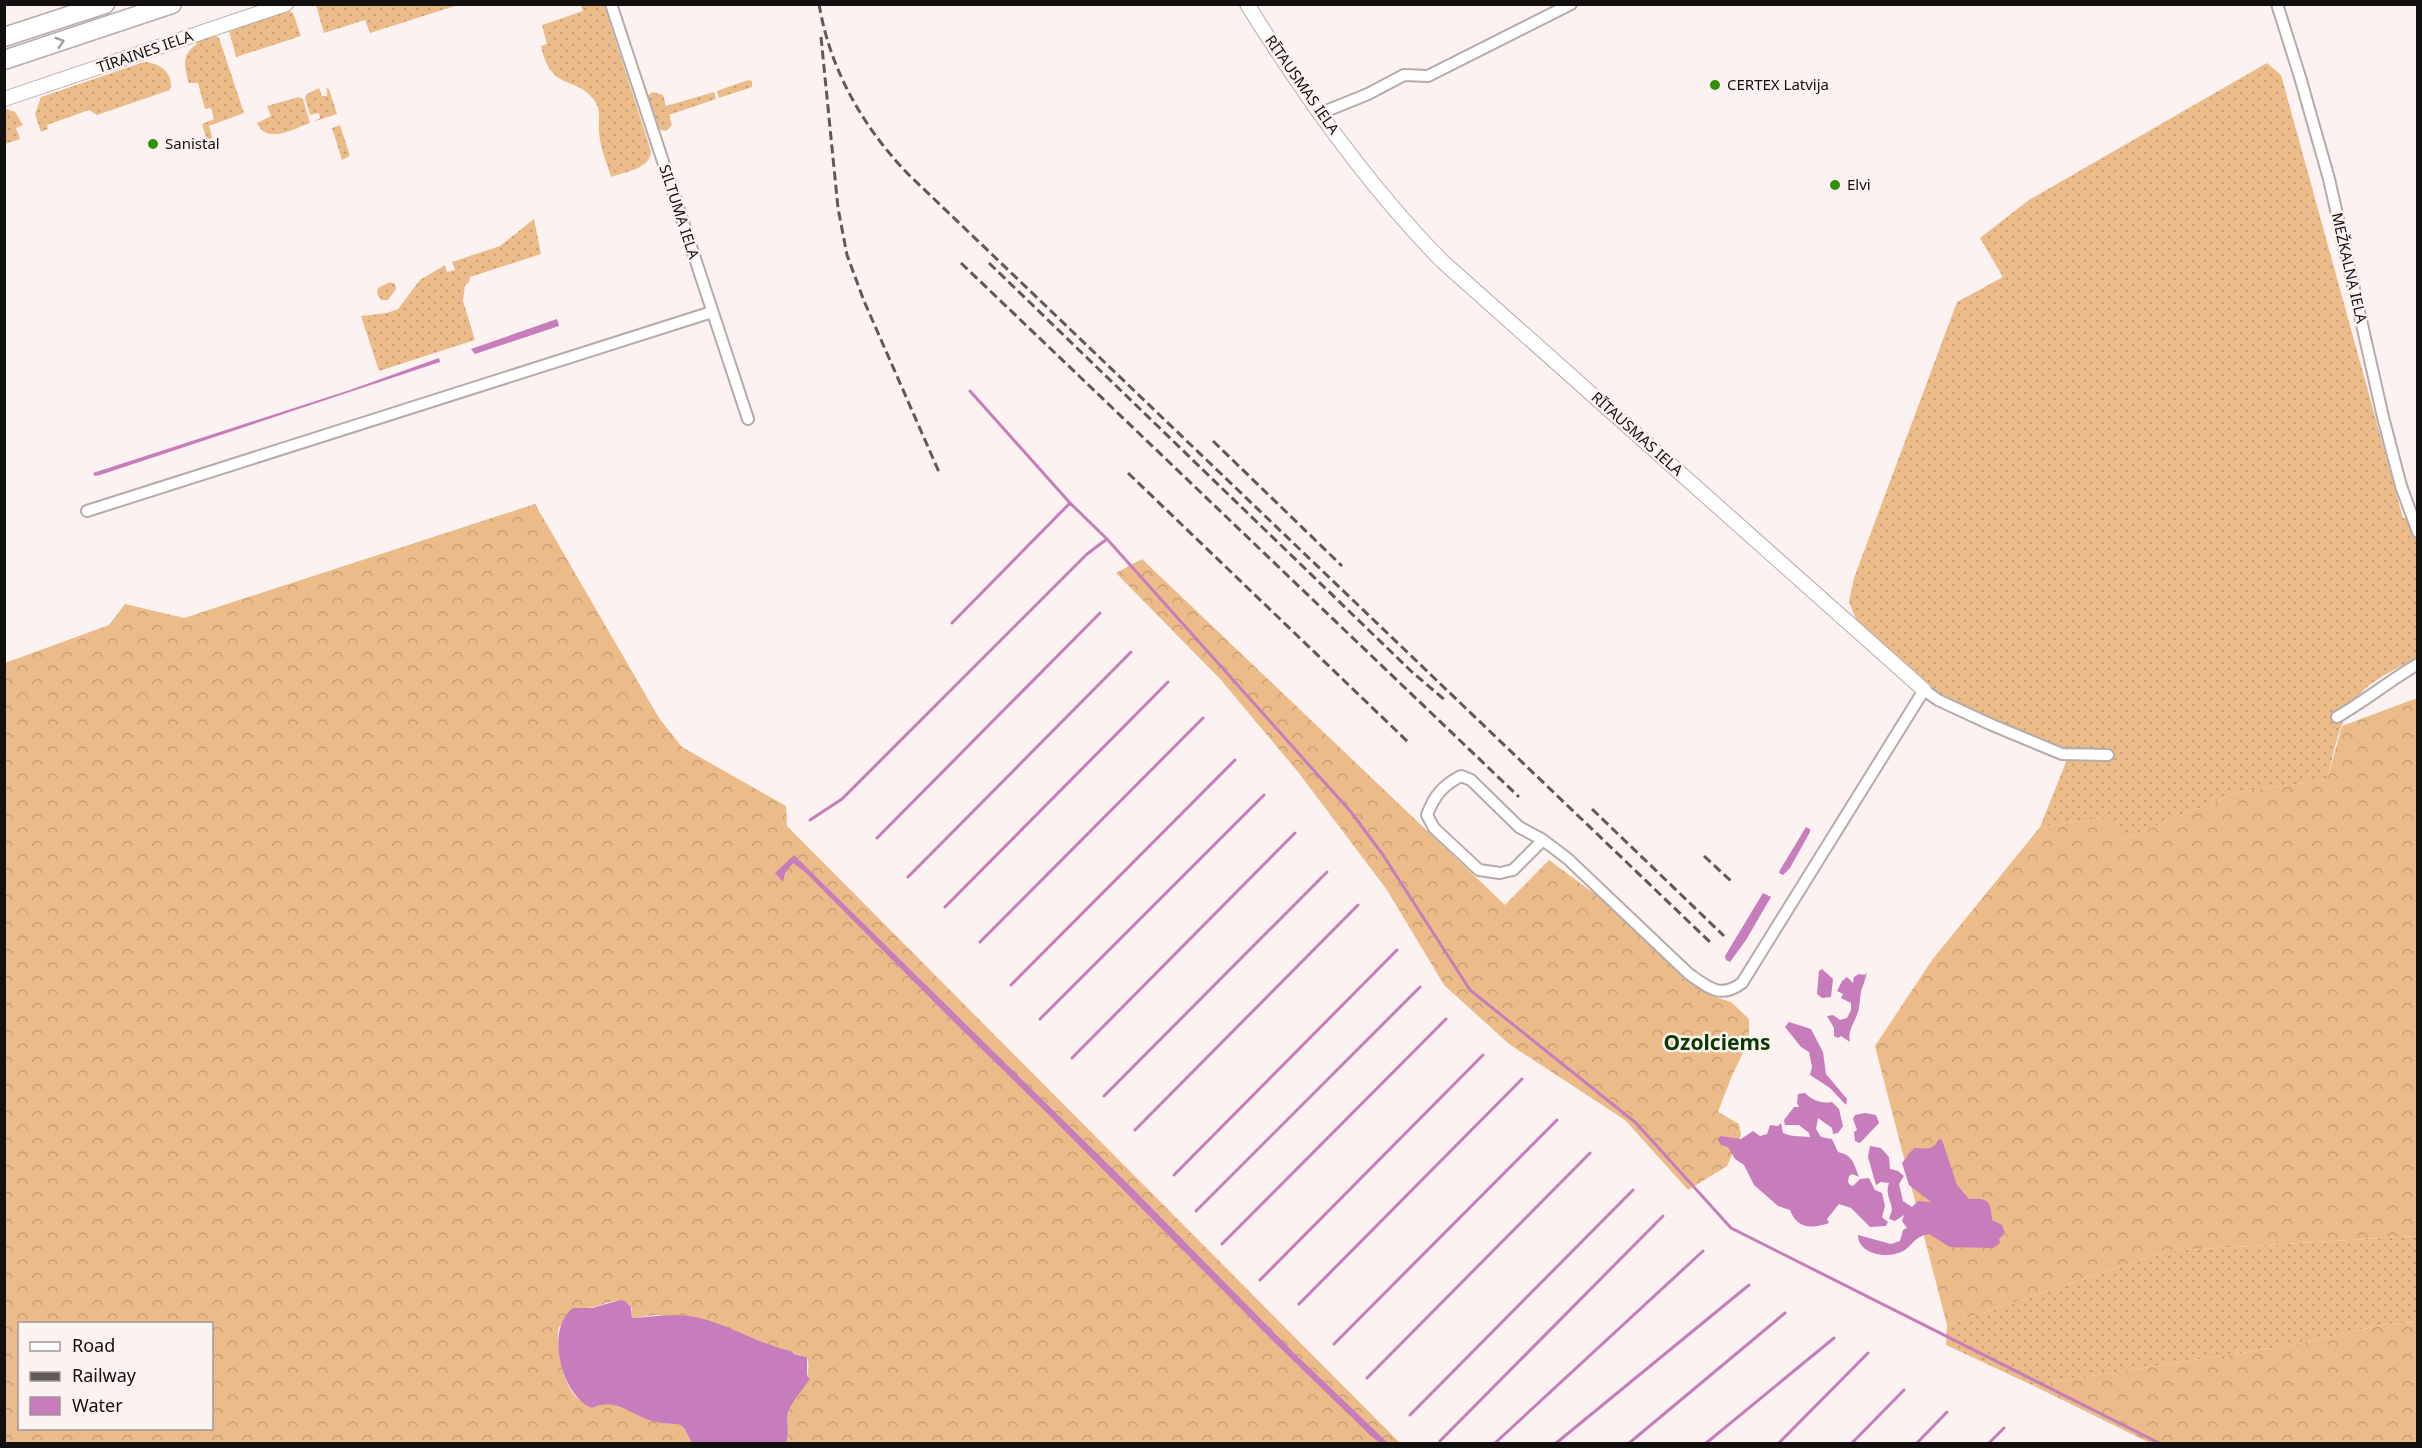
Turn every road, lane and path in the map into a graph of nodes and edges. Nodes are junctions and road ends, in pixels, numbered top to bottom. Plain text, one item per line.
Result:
1 (105, 4) edge
2 (172, 4) edge
3 (286, 4) edge
4 (611, 4) edge
5 (1247, 4) edge
6 (1570, 4) edge
7 (2277, 4) edge
8 (4, 37) edge
9 (4, 60) edge
10 (4, 99) edge
11 (1321, 113) junction
12 (711, 312) junction
13 (748, 419) dead end
14 (87, 511) dead end
15 (2418, 532) edge
16 (2418, 664) edge
17 (1924, 690) junction
18 (2337, 717) dead end
19 (2108, 755) dead end
20 (1544, 840) junction

1 - 8 highway
9 -> 2 highway
3 - 10 street, TĪRAINES IELA
4 - 12 street, SILTUMA IELA
5 - 11 street, RĪTAUSMAS IELA
6 - 11 street
7 - 15 street, MEŽKALNA IELA
11 - 17 street, RĪTAUSMAS IELA
12 - 13 street, SILTUMA IELA
12 - 14 street
16 - 18 street
17 - 19 street, RĪTAUSMAS IELA
17 - 20 street
20 - 20 street

